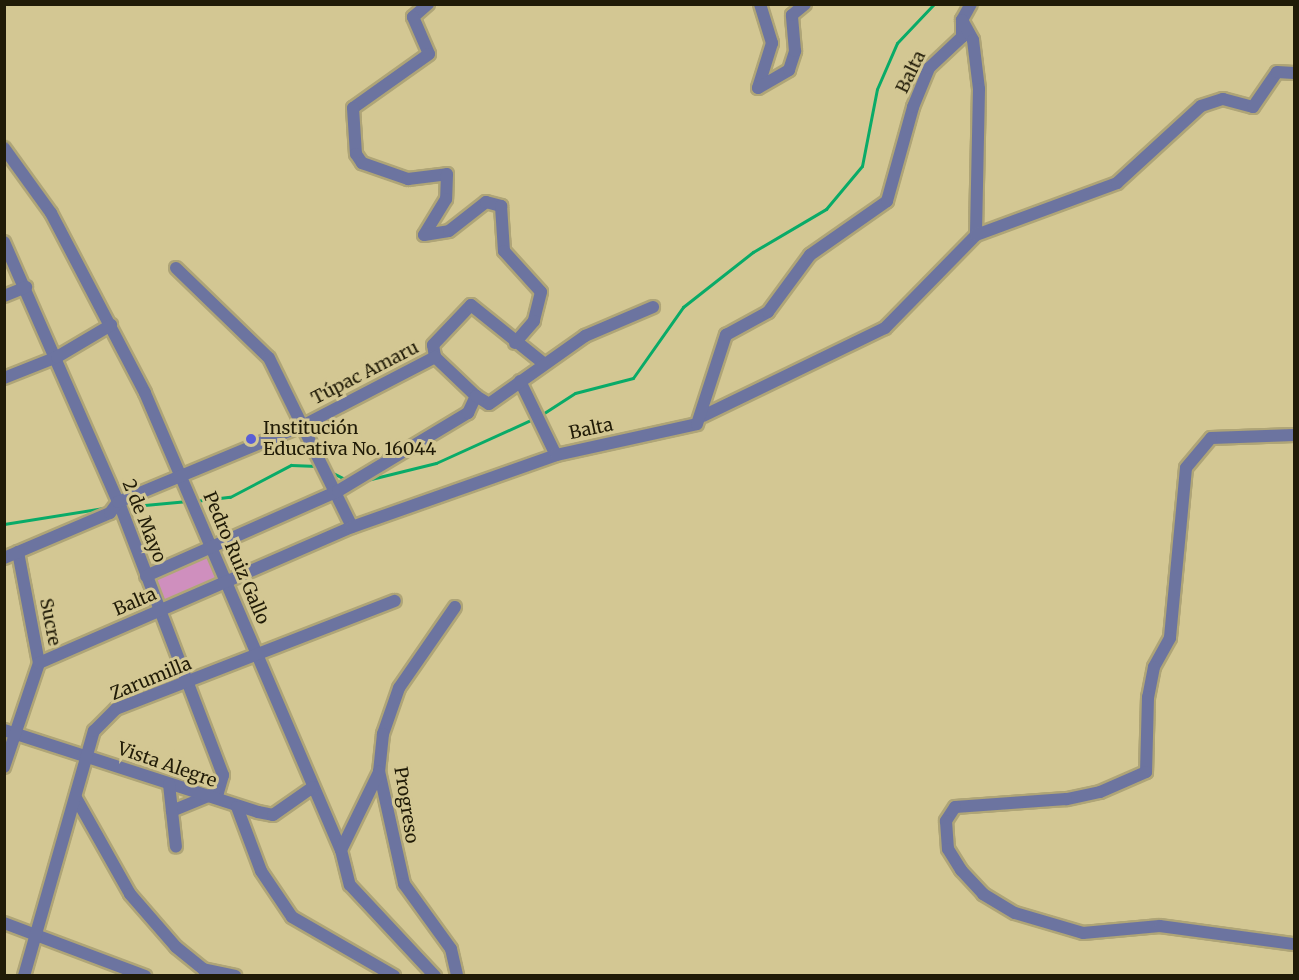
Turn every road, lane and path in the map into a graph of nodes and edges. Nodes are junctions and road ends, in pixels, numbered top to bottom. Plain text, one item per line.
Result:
1 (428, 4) edge
2 (760, 4) edge
3 (805, 4) edge
4 (971, 4) edge
5 (962, 20) junction
6 (1294, 73) edge
7 (4, 148) edge
8 (976, 235) junction
9 (7, 245) edge
10 (176, 268) dead end
11 (26, 287) junction
12 (4, 296) edge
13 (653, 307) dead end
14 (111, 325) junction
15 (515, 343) junction
16 (57, 357) junction
17 (435, 357) junction
18 (542, 362) junction
19 (4, 378) edge
20 (520, 381) junction
21 (476, 396) junction
22 (703, 416) junction
23 (304, 425) junction
24 (1294, 435) edge
25 (556, 455) junction
26 (182, 478) junction
27 (338, 491) junction
28 (117, 505) junction
29 (352, 527) junction
30 (215, 547) junction
31 (18, 552) junction
32 (4, 558) edge
33 (146, 576) junction
34 (230, 584) junction
35 (395, 601) dead end
36 (455, 607) dead end
37 (160, 611) junction
38 (257, 656) junction
39 (39, 663) junction
40 (187, 684) junction
41 (9, 731) edge
42 (87, 754) junction
43 (4, 767) edge
44 (379, 771) junction
45 (170, 784) junction
46 (313, 787) junction
47 (200, 797) junction
48 (76, 798) junction
49 (237, 807) junction
50 (172, 811) junction
51 (176, 847) dead end
52 (341, 850) junction
53 (4, 923) edge
54 (37, 934) junction
55 (1294, 944) edge
56 (202, 972) edge
57 (24, 975) edge
58 (145, 975) edge
59 (235, 975) edge
60 (394, 975) edge
61 (435, 975) edge
62 (457, 975) edge

1 - 15 street
2 - 3 street
4 - 5 street
5 - 8 street
5 - 22 street, Balta
6 - 8 street
7 - 14 street, Pedro Ruiz Gallo
8 - 22 street
9 - 11 street, 2 de Mayo
10 - 23 street
11 - 12 street
11 - 16 street, 2 de Mayo
13 - 18 street
14 - 16 street
14 - 26 street, Pedro Ruiz Gallo
15 - 17 street
15 - 18 street
16 - 19 street
16 - 28 street, 2 de Mayo
17 - 21 street
17 - 23 street, Túpac Amaru
18 - 20 street
20 - 21 street
20 - 25 street
21 - 27 street
22 - 25 street, Balta
23 - 26 street, Túpac Amaru
23 - 27 street
24 - 55 street
25 - 29 street, Balta
26 - 28 street, Túpac Amaru
26 - 30 street, Pedro Ruiz Gallo
27 - 29 street
27 - 30 street
28 - 31 street, Túpac Amaru
28 - 33 street, 2 de Mayo
29 - 34 street, Balta
30 - 33 street
30 - 34 street, Pedro Ruiz Gallo
31 - 32 street, Túpac Amaru
31 - 39 street, Sucre
33 - 37 street, 2 de Mayo
34 - 37 street, Balta
34 - 38 street, Pedro Ruiz Gallo
35 - 38 street, Zarumilla
36 - 44 street, Progreso
37 - 39 street, Balta
37 - 40 street, 2 de Mayo
38 - 40 street, Zarumilla
38 - 46 street, Pedro Ruiz Gallo
39 - 41 street, Sucre
40 - 42 street, Zarumilla
40 - 47 street, 2 de Mayo
41 - 42 street, Vista Alegre
41 - 43 street, Sucre
42 - 45 street, Vista Alegre
42 - 48 street, Zarumilla
44 - 52 street
44 - 62 street, Progreso
45 - 47 street, Vista Alegre
45 - 50 street
46 - 49 street, Vista Alegre
46 - 52 street, Pedro Ruiz Gallo
47 - 49 street, Vista Alegre
47 - 50 street
48 - 54 street, Zarumilla
48 - 56 street
49 - 60 street
50 - 51 street
52 - 61 street, Pedro Ruiz Gallo
53 - 54 street
54 - 57 street, Zarumilla
54 - 58 street
56 - 59 street

